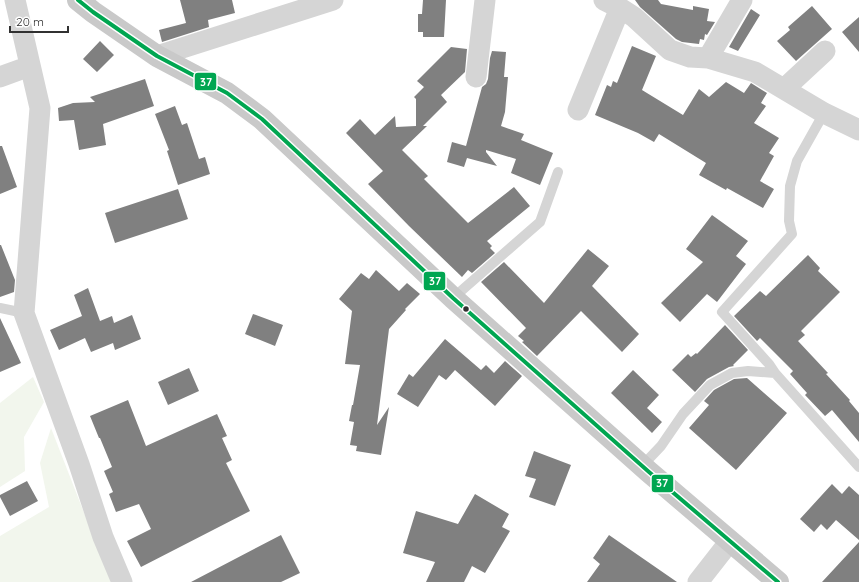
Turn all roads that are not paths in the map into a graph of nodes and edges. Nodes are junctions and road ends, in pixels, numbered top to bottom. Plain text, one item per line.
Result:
1 (15, 0) edge
2 (78, 0) edge
3 (333, 0) edge
4 (485, 0) edge
5 (742, 0) edge
6 (612, 4) edge
7 (825, 51) dead end
8 (157, 56) junction
9 (708, 58) junction
10 (30, 66) junction
11 (0, 77) edge
12 (476, 77) dead end
13 (784, 89) junction
14 (578, 110) dead end
15 (824, 113) junction
16 (859, 130) edge
17 (558, 172) dead end
18 (453, 298) junction
19 (0, 308) edge
20 (24, 313) junction
21 (774, 373) junction
22 (642, 466) junction
23 (859, 467) edge
24 (730, 541) junction
25 (122, 582) edge
26 (698, 582) edge
27 (778, 582) edge

1 - 10 street
2 - 8 main road
3 - 8 street
4 - 12 street
5 - 9 street
6 - 9 street
6 - 14 street
7 - 13 street
8 - 18 main road
9 - 13 street
10 - 11 street
10 - 20 street
13 - 15 street
15 - 16 street
15 - 21 lane
17 - 18 lane
18 - 22 main road
19 - 20 lane
20 - 25 street
21 - 22 lane
21 - 23 lane
22 - 24 main road
24 - 26 street
24 - 27 main road

